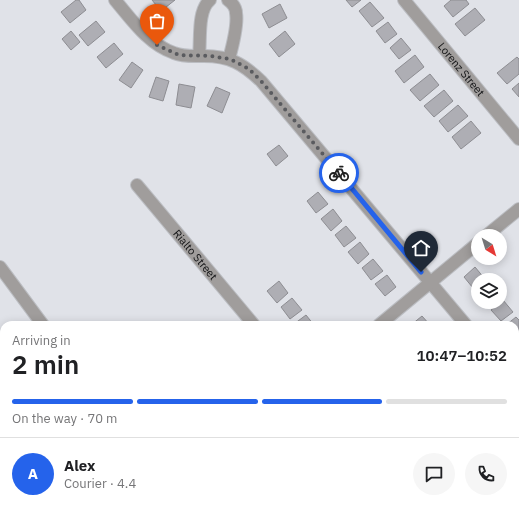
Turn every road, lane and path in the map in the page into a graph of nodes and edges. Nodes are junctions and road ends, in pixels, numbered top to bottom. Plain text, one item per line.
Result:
1 (115, 0) edge
2 (210, 0) edge
3 (228, 0) edge
4 (404, 0) edge
5 (199, 56) junction
6 (230, 59) junction
7 (519, 139) edge
8 (137, 185) dead end
9 (519, 209) edge
10 (495, 229) edge
11 (471, 249) edge
12 (0, 267) edge
13 (430, 282) junction
14 (40, 321) edge
15 (251, 321) edge
16 (383, 321) edge
17 (463, 321) edge

1 - 5 street
2 - 5 street
3 - 6 street
4 - 7 street, Lorenz Street
5 - 6 street
6 - 13 street
8 - 15 street, Rialto Street
9 - 10 street
11 - 13 street
12 - 14 street
13 - 16 street
13 - 17 street

